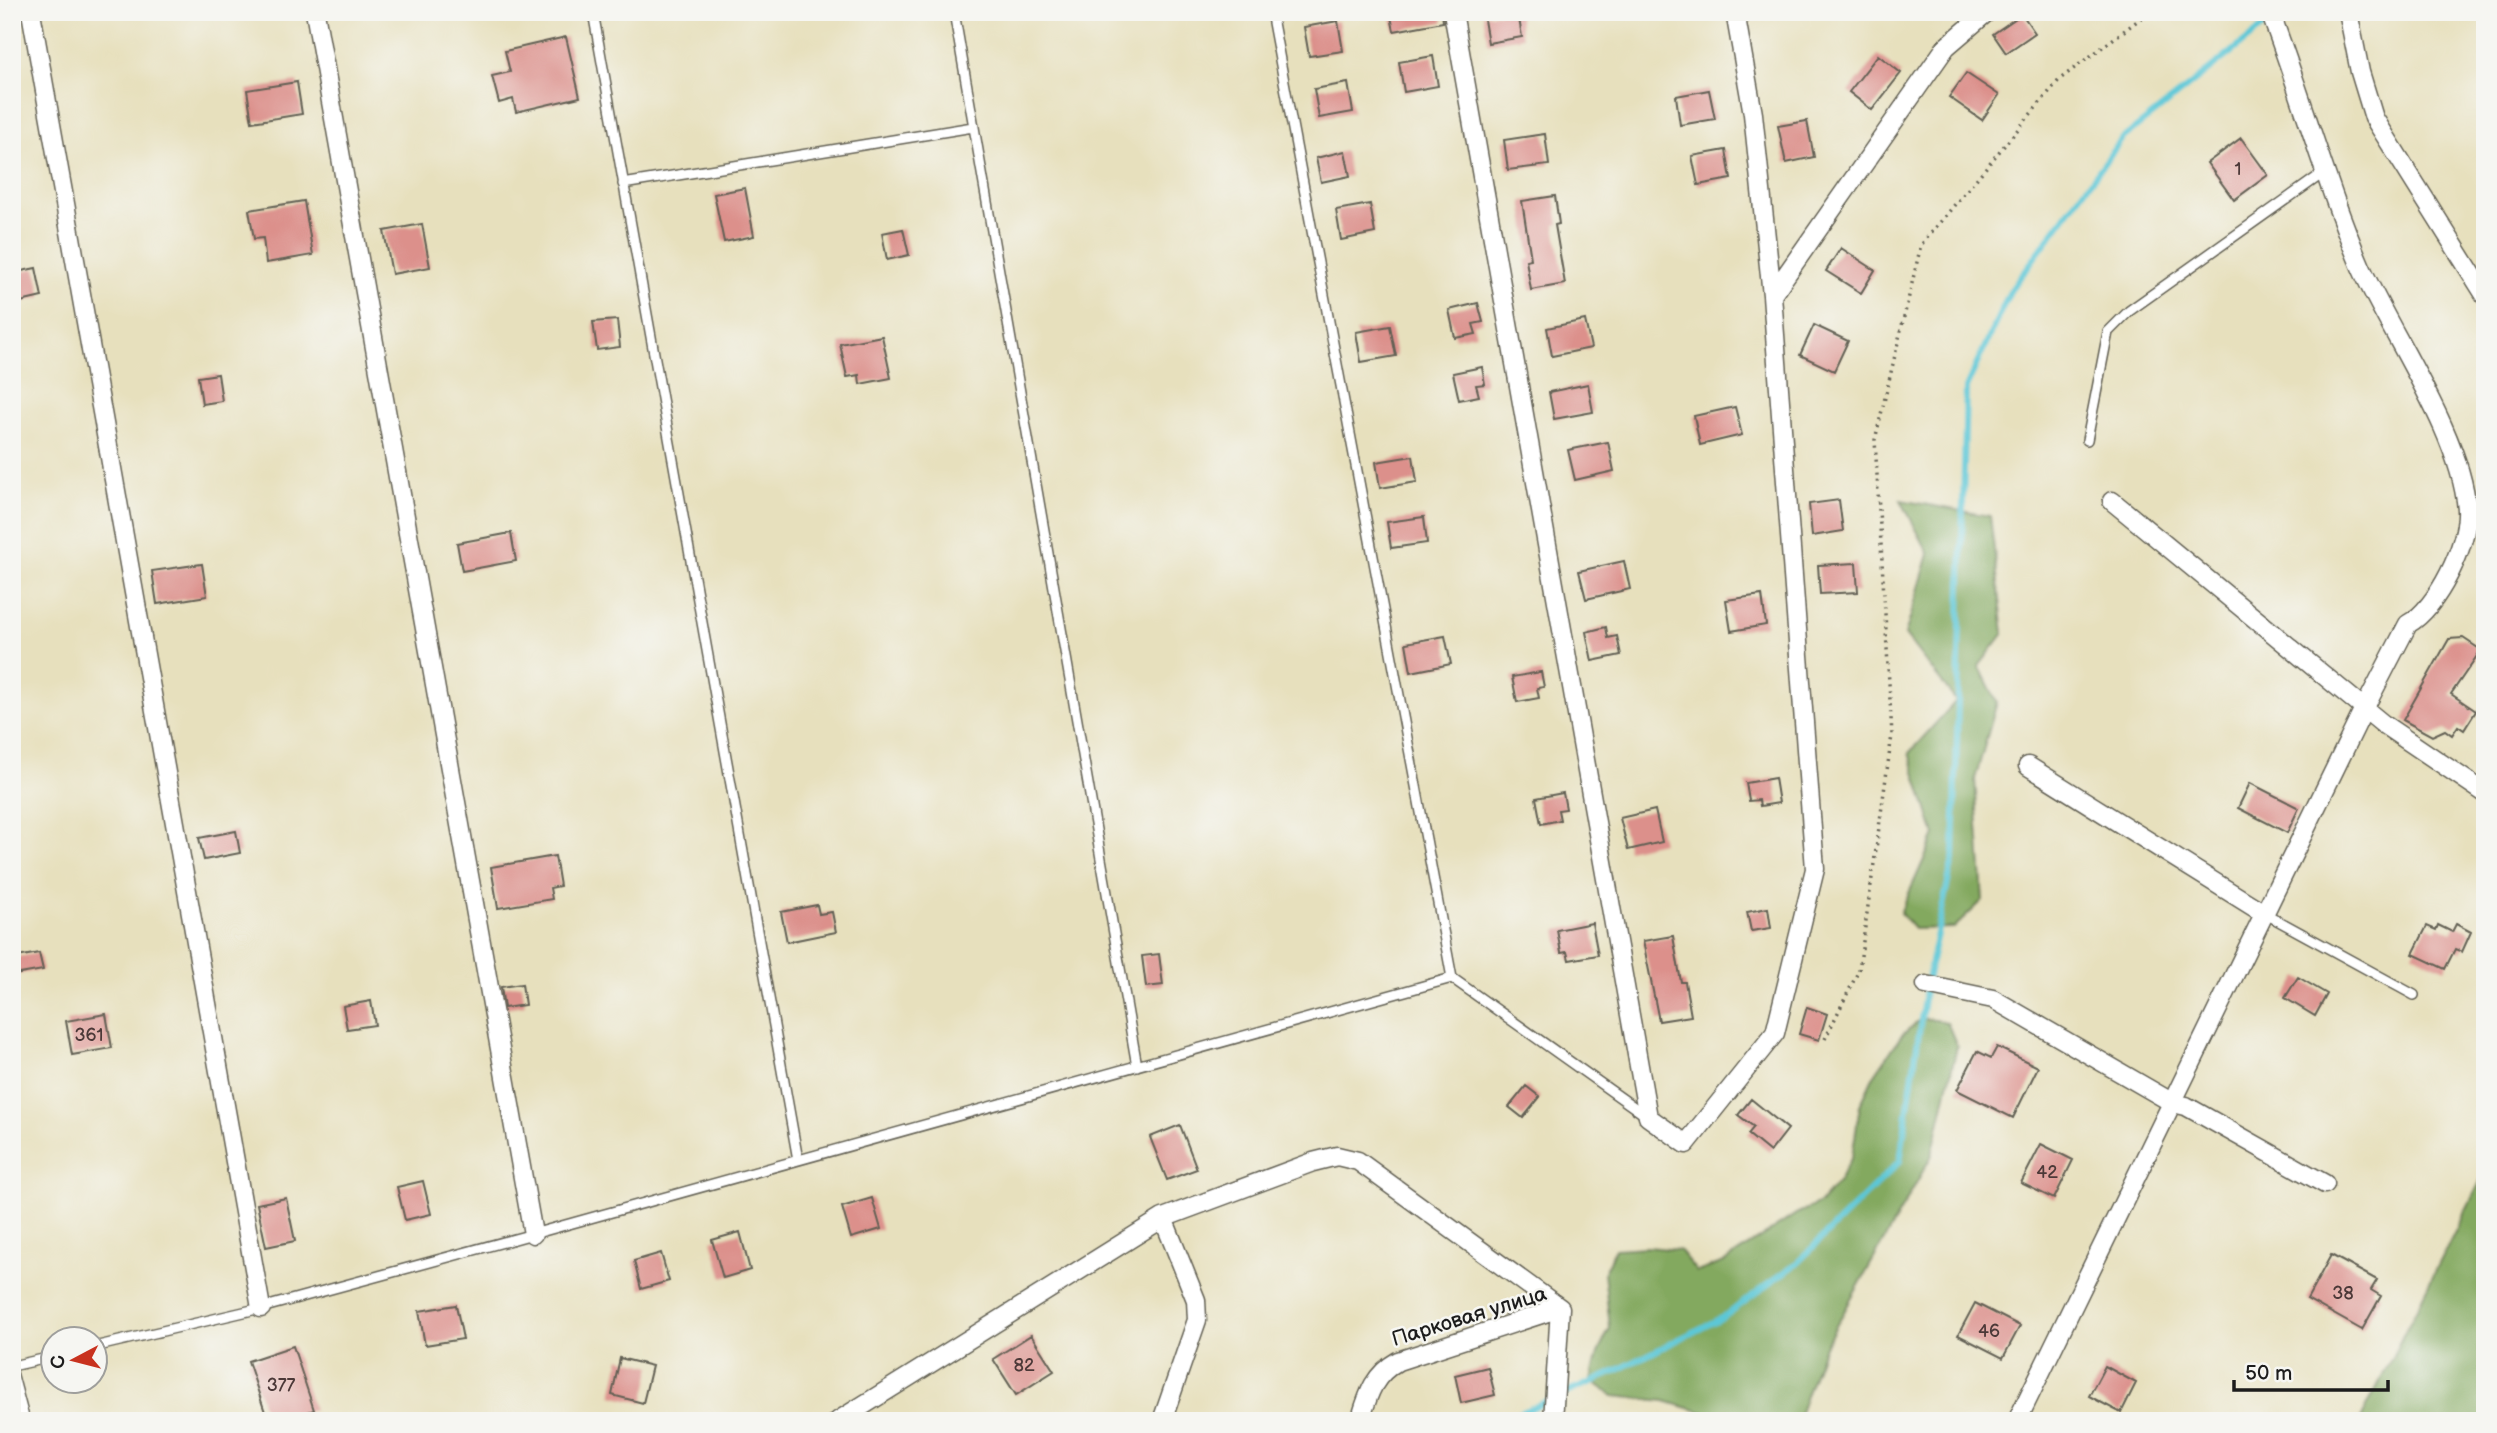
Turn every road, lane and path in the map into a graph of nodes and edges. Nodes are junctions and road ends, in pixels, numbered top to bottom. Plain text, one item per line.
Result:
1 (31, 12) edge
2 (315, 12) edge
3 (593, 12) edge
4 (954, 12) edge
5 (1271, 12) edge
6 (1453, 12) edge
7 (1735, 12) edge
8 (1987, 12) edge
9 (2149, 12) edge
10 (2348, 12) edge
11 (2272, 17) edge
12 (973, 127) junction
13 (2326, 171) junction
14 (623, 184) junction
15 (1772, 295) junction
16 (2485, 295) edge
17 (2087, 440) dead end
18 (2112, 501) dead end
19 (2365, 707) junction
20 (2028, 766) dead end
21 (2485, 793) edge
22 (2262, 912) junction
23 (1452, 978) junction
24 (1926, 985) dead end
25 (2414, 995) dead end
26 (1825, 1039) dead end
27 (1137, 1066) junction
28 (2173, 1103) junction
29 (1648, 1117) junction
30 (798, 1160) junction
31 (2325, 1184) dead end
32 (1163, 1218) junction
33 (533, 1234) junction
34 (261, 1308) junction
35 (1560, 1308) junction
36 (108, 1344) edge
37 (38, 1361) edge
38 (12, 1369) edge
39 (25, 1421) edge
40 (838, 1421) edge
41 (1163, 1421) edge
42 (1360, 1421) edge
43 (1553, 1421) edge
44 (2017, 1421) edge

1 - 34 street
2 - 33 street
3 - 14 lane
4 - 12 lane
5 - 23 lane
6 - 29 street
7 - 15 street
8 - 15 street
9 - 26 path
10 - 16 street
11 - 13 street
12 - 14 lane
12 - 27 lane
13 - 17 lane
13 - 19 street
14 - 30 lane
15 - 29 street
18 - 19 street
19 - 21 street
19 - 22 street
20 - 22 street
22 - 25 lane
22 - 28 street
23 - 27 lane
23 - 29 lane
24 - 28 street
27 - 30 lane
28 - 31 street
28 - 44 street
30 - 33 lane
32 - 35 street
32 - 40 street
32 - 41 street
33 - 34 lane
34 - 36 lane
35 - 42 street, Парковая улица
35 - 43 street, Парковая улица
37 - 38 lane
38 - 39 lane

